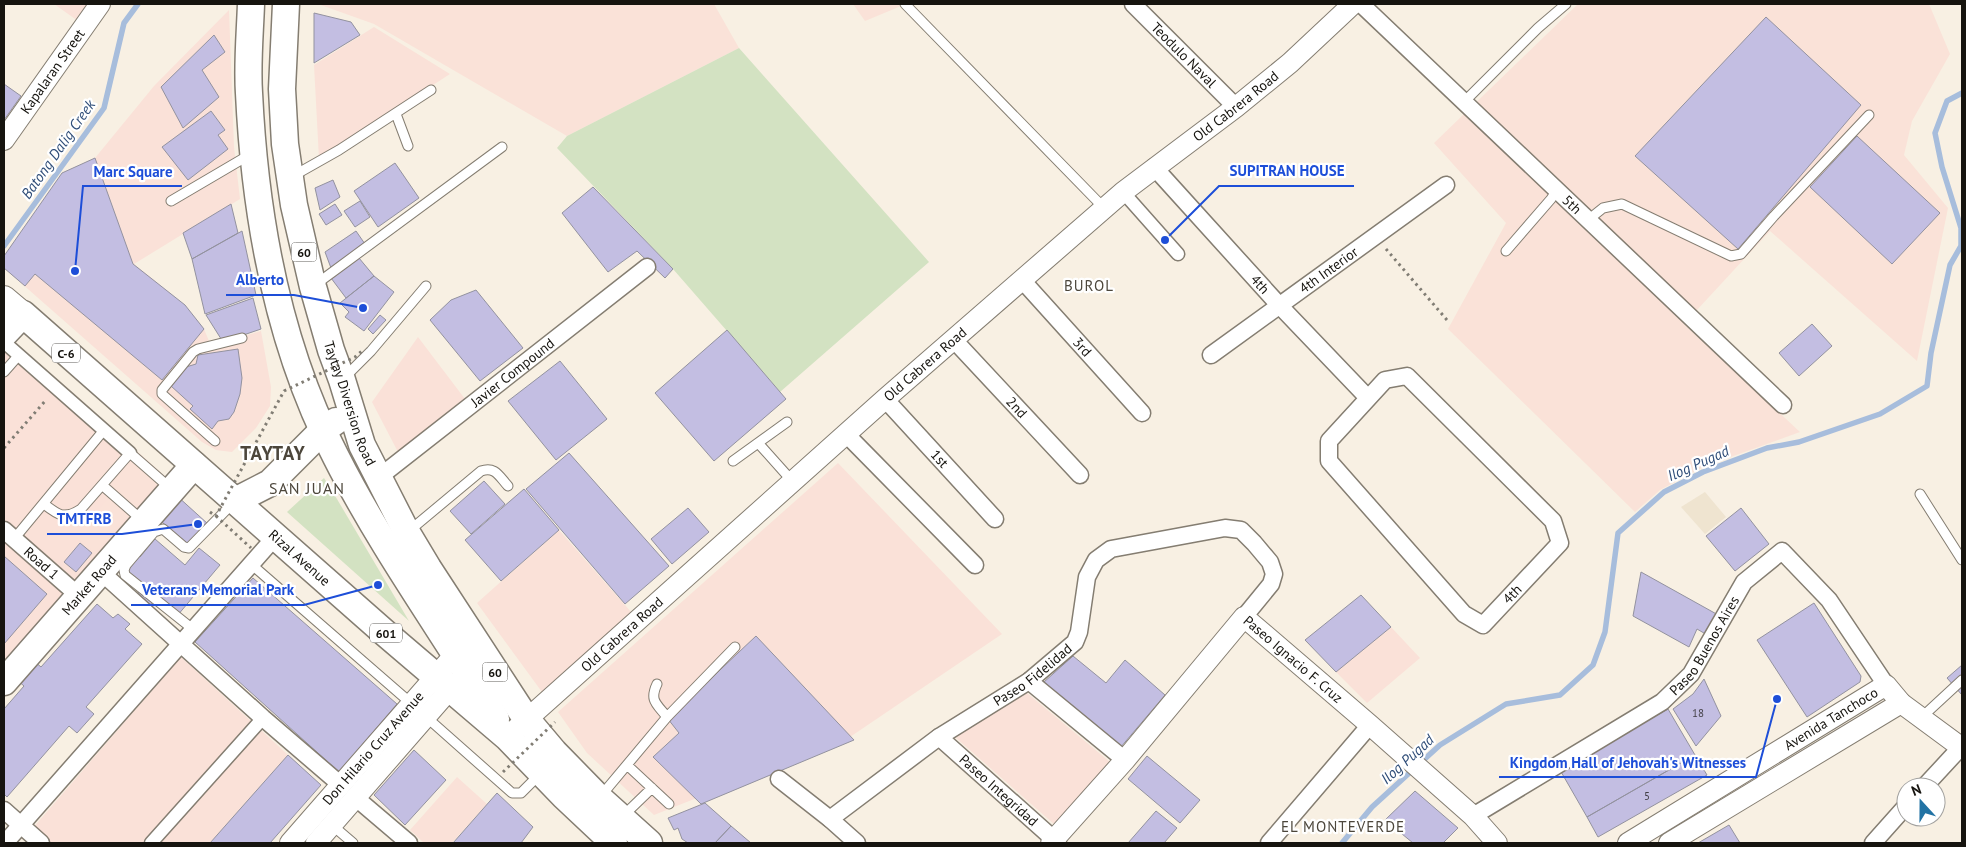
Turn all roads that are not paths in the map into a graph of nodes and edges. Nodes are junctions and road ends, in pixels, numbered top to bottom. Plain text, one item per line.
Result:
1 (100, 4) edge
2 (251, 4) edge
3 (286, 4) edge
4 (905, 4) edge
5 (1133, 4) edge
6 (1353, 4) edge
7 (1361, 4) edge
8 (1566, 4) edge
9 (431, 90) dead end
10 (1464, 102) junction
11 (1236, 107) junction
12 (396, 114) junction
13 (1869, 115) dead end
14 (4, 140) edge
15 (408, 146) dead end
16 (502, 147) dead end
17 (253, 153) junction
18 (1154, 167) junction
19 (290, 177) junction
20 (1446, 185) dead end
21 (1557, 190) junction
22 (1123, 192) junction
23 (171, 201) dead end
24 (1104, 208) junction
25 (1588, 220) junction
26 (1506, 251) dead end
27 (1178, 254) dead end
28 (647, 267) dead end
29 (1022, 280) junction
30 (426, 286) dead end
31 (313, 287) junction
32 (1279, 305) junction
33 (13, 306) edge
34 (4, 334) edge
35 (242, 338) dead end
36 (954, 340) junction
37 (4, 342) edge
38 (19, 355) junction
39 (1211, 355) dead end
40 (4, 372) edge
41 (342, 380) junction
42 (1368, 398) junction
43 (884, 400) junction
44 (1783, 405) dead end
45 (350, 410) junction
46 (1142, 413) dead end
47 (787, 422) dead end
48 (104, 430) junction
49 (324, 430) junction
50 (846, 434) junction
51 (216, 441) dead end
52 (759, 444) junction
53 (130, 453) junction
54 (733, 461) dead end
55 (194, 465) junction
56 (1080, 475) dead end
57 (378, 478) junction
58 (793, 482) junction
59 (102, 485) junction
60 (508, 486) dead end
61 (172, 490) junction
62 (1920, 494) dead end
63 (44, 504) junction
64 (225, 509) junction
65 (995, 519) dead end
66 (144, 522) junction
67 (407, 533) junction
68 (9, 534) edge
69 (276, 536) junction
70 (251, 556) junction
71 (1962, 560) edge
72 (975, 566) dead end
73 (101, 572) junction
74 (418, 574) junction
75 (79, 596) junction
76 (1244, 616) junction
77 (194, 630) junction
78 (181, 644) junction
79 (735, 647) dead end
80 (456, 653) junction
81 (1962, 680) edge
82 (1029, 681) junction
83 (4, 682) edge
84 (443, 683) junction
85 (657, 684) dead end
86 (1886, 685) junction
87 (1900, 703) junction
88 (419, 711) junction
89 (667, 717) junction
90 (262, 718) junction
91 (1922, 718) junction
92 (527, 720) junction
93 (1370, 725) junction
94 (507, 737) junction
95 (939, 737) junction
96 (1961, 748) edge
97 (1125, 760) junction
98 (548, 763) junction
99 (627, 765) junction
100 (1933, 777) edge
101 (779, 779) dead end
102 (652, 788) junction
103 (349, 791) junction
104 (599, 798) junction
105 (669, 804) dead end
106 (4, 810) edge
107 (1473, 816) junction
108 (1896, 817) edge
109 (830, 818) junction
110 (21, 825) junction
111 (332, 825) junction
112 (616, 832) edge
113 (1054, 842) edge
114 (4, 843) edge
115 (41, 843) edge
116 (151, 843) edge
117 (290, 843) edge
118 (316, 843) edge
119 (352, 843) edge
120 (409, 843) edge
121 (649, 843) edge
122 (857, 843) edge
123 (1269, 843) edge
124 (1497, 843) edge
125 (1628, 843) edge
126 (1669, 843) edge
127 (1873, 843) edge

1 - 14 street, Kapalaran Street
2 - 17 main road, Taytay Diversion Road / 60
3 - 19 main road, Taytay Diversion Road / 60
4 - 24 lane
5 - 11 street, Teodulo Naval
6 - 11 street, Old Cabrera Road
7 - 10 street, 5th
8 - 10 lane
9 - 12 lane
10 - 21 street, 5th
11 - 18 street, Old Cabrera Road
12 - 15 lane
12 - 19 lane
13 - 25 lane
16 - 31 lane
17 - 23 lane
17 - 49 main road, Taytay Diversion Road / 60
18 - 22 street, Old Cabrera Road
18 - 32 street, 4th
19 - 31 main road, Taytay Diversion Road / 60
20 - 32 street, 4th Interior
21 - 25 street, 5th
21 - 26 lane
22 - 24 street, Old Cabrera Road
22 - 27 street
24 - 29 street, Old Cabrera Road
25 - 44 street, 5th
28 - 57 street, Javier Compound
29 - 36 street, Old Cabrera Road
29 - 46 street, 3rd
30 - 41 lane
31 - 41 main road, Taytay Diversion Road / 60
32 - 39 street, 4th Interior
32 - 42 street, 4th
33 - 34 main road, C-6
33 - 55 main road, Rizal Avenue / C-6
35 - 51 lane
36 - 43 street, Old Cabrera Road
36 - 56 street, 2nd
37 - 38 street
38 - 40 lane
38 - 48 street
41 - 45 main road, Taytay Diversion Road / 60
42 - 42 street, 4th
43 - 50 street, Old Cabrera Road
43 - 65 street, 1st
45 - 49 main road
45 - 57 main road, Taytay Diversion Road / 60
47 - 52 lane
48 - 53 street
48 - 63 lane
49 - 64 main road
49 - 74 main road, Taytay Diversion Road / 60
50 - 58 street, Old Cabrera Road
50 - 72 street
52 - 54 lane
52 - 58 lane
53 - 59 lane
53 - 61 lane
55 - 61 main road, Market Road
55 - 64 main road, Rizal Avenue / 601
57 - 67 main road, Taytay Diversion Road / 60
58 - 92 street, Old Cabrera Road
59 - 63 lane
59 - 66 lane
60 - 67 lane
61 - 66 main road, Market Road
62 - 71 lane
63 - 68 lane
64 - 69 main road, Rizal Avenue / 601
64 - 77 lane
66 - 73 main road, Market Road
67 - 74 main road, Taytay Diversion Road / 60
68 - 75 street, Road 1
69 - 70 street
69 - 84 main road, Rizal Avenue / 601
70 - 77 street
70 - 88 lane
73 - 75 main road, Market Road
73 - 78 street
74 - 80 main road, Taytay Diversion Road / 60
74 - 92 main road, Taytay Diversion Road / 60
75 - 83 main road, Market Road
76 - 82 street, Paseo Fidelidad
76 - 93 street, Paseo Ignacio F. Cruz
76 - 97 street, Paseo Ignacio F. Cruz
77 - 78 street
78 - 90 street
78 - 110 street
79 - 89 lane
80 - 84 street, Don Hilario Cruz Avenue
80 - 94 main road, Taytay Diversion Road / 60
81 - 91 lane
82 - 95 street, Paseo Fidelidad
82 - 97 street
84 - 88 street, Don Hilario Cruz Avenue
84 - 94 main road, Rizal Avenue / 601
85 - 89 lane
86 - 87 street, Avenida Tanchoco
86 - 107 street, Paseo Buenos Aires
86 - 125 street, Avenida Tanchoco
87 - 91 street, Avenida Tanchoco
87 - 126 street, Avenida Tanchoco
88 - 98 lane
88 - 103 street, Don Hilario Cruz Avenue
89 - 99 lane
90 - 103 street
90 - 116 street
91 - 96 street, Avenida Tanchoco
92 - 94 street, Old Cabrera Road
92 - 98 main road, Taytay Diversion Road
93 - 107 street, Paseo Ignacio F. Cruz
93 - 123 street
94 - 98 main road, Rizal Avenue
95 - 109 street, Paseo Fidelidad
95 - 113 street, Paseo Integridad
96 - 100 street
97 - 113 street, Paseo Ignacio F. Cruz
98 - 104 main road
98 - 112 main road
99 - 102 lane
99 - 104 lane
101 - 109 street
102 - 105 lane
102 - 112 lane
103 - 111 street, Don Hilario Cruz Avenue
103 - 117 street, Don Hilario Cruz Avenue
103 - 120 street
104 - 112 main road
106 - 110 street
107 - 124 street, Paseo Ignacio F. Cruz
108 - 127 street
109 - 122 street
110 - 114 street
110 - 115 street
111 - 118 street, Don Hilario Cruz Avenue
111 - 119 lane
112 - 121 main road

